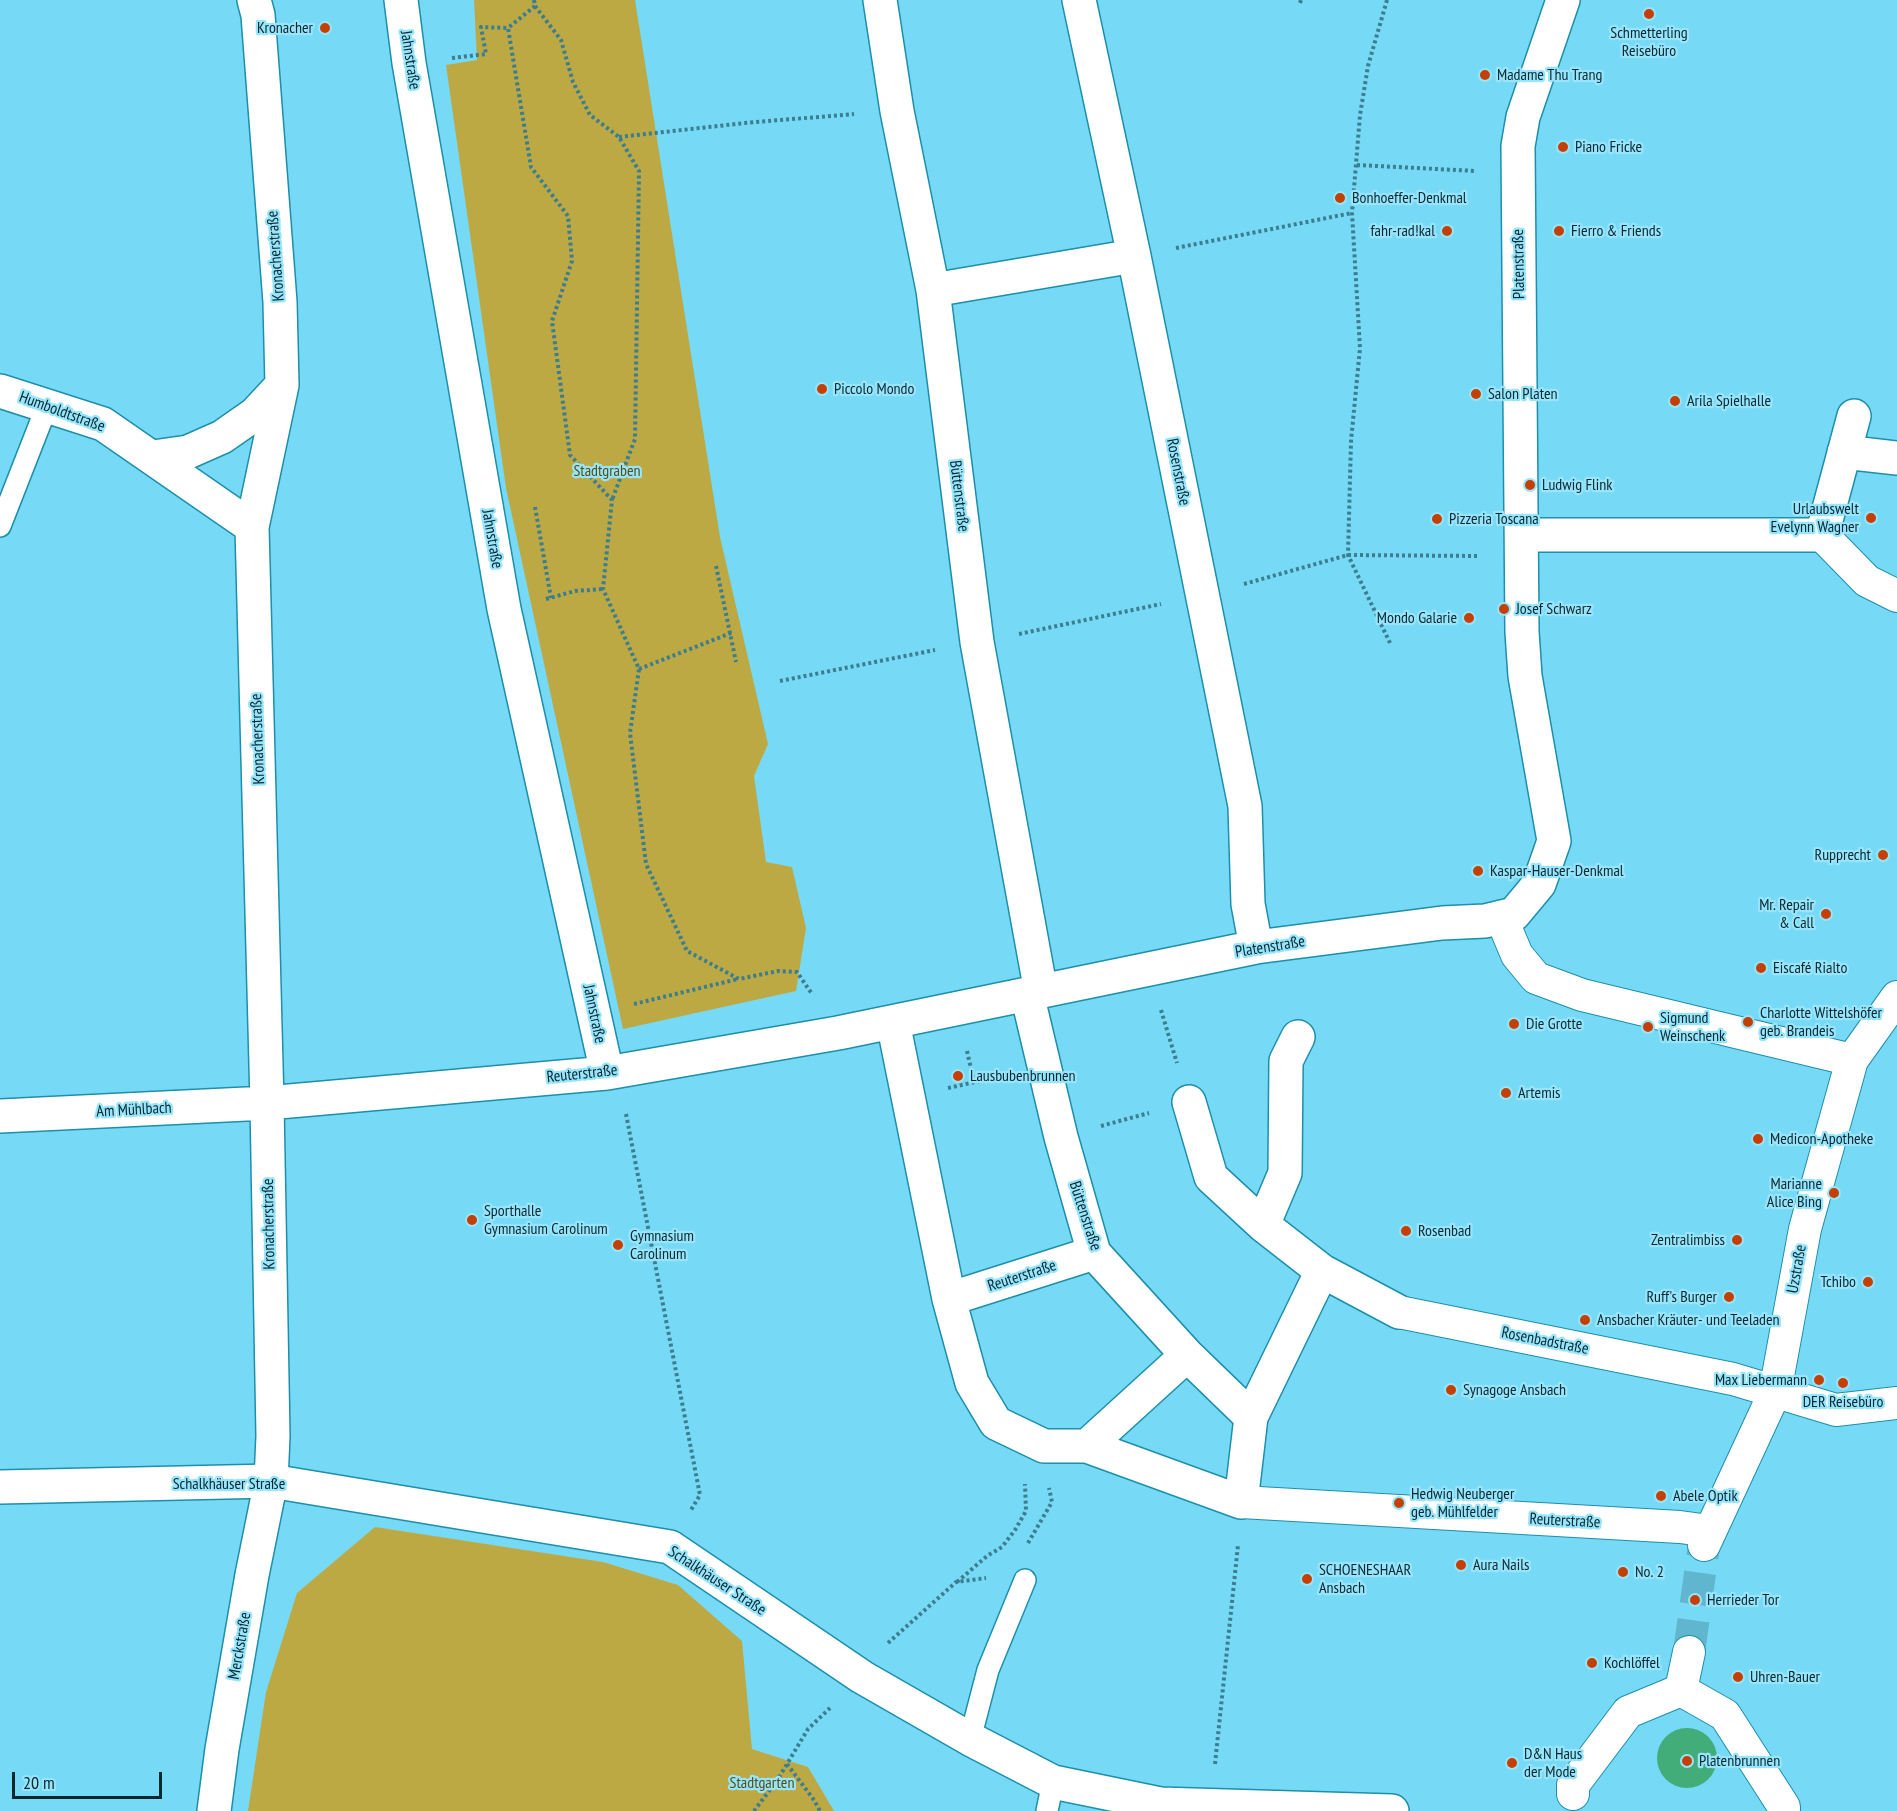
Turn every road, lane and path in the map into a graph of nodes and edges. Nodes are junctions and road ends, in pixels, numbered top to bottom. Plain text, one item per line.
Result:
1 (254, 0) edge
2 (401, 0) edge
3 (534, 0) edge
4 (880, 0) edge
5 (1079, 0) edge
6 (1387, 0) edge
7 (1563, 0) edge
8 (535, 6) junction
9 (508, 28) junction
10 (486, 54) dead end
11 (897, 111) junction
12 (619, 137) junction
13 (1357, 165) junction
14 (1518, 174) junction
15 (1352, 213) junction
16 (1134, 256) junction
17 (933, 290) junction
18 (282, 385) junction
19 (0, 391) edge
20 (47, 406) junction
21 (1854, 416) dead end
22 (1844, 452) junction
23 (153, 457) junction
24 (1897, 458) edge
25 (612, 500) junction
26 (535, 507) dead end
27 (0, 526) edge
28 (252, 527) junction
29 (1822, 535) junction
30 (1522, 545) junction
31 (1348, 555) junction
32 (716, 566) dead end
33 (603, 589) junction
34 (575, 591) dead end
35 (1203, 595) junction
36 (1897, 596) edge
37 (551, 598) dead end
38 (731, 633) junction
39 (1014, 635) dead end
40 (977, 642) junction
41 (1390, 643) dead end
42 (736, 662) dead end
43 (639, 669) junction
44 (780, 681) dead end
45 (1501, 917) junction
46 (1256, 947) junction
47 (797, 972) dead end
48 (739, 979) junction
49 (1034, 993) junction
50 (1897, 997) edge
51 (1160, 1005) dead end
52 (626, 1006) dead end
53 (893, 1022) junction
54 (1298, 1037) dead end
55 (966, 1044) dead end
56 (1852, 1060) junction
57 (1045, 1068) junction
58 (606, 1073) junction
59 (974, 1082) junction
60 (945, 1089) dead end
61 (1189, 1102) junction
62 (267, 1103) junction
63 (625, 1105) dead end
64 (0, 1116) edge
65 (1061, 1137) junction
66 (1263, 1226) junction
67 (1094, 1253) junction
68 (1322, 1271) junction
69 (949, 1299) junction
70 (1399, 1312) joint
71 (1187, 1354) junction
72 (1775, 1392) junction
73 (1897, 1403) edge
74 (1251, 1417) junction
75 (1044, 1446) junction
76 (1087, 1446) junction
77 (271, 1481) junction
78 (0, 1487) edge
79 (700, 1495) dead end
80 (1241, 1502) junction
81 (1707, 1538) joint
82 (990, 1578) dead end
83 (1025, 1580) dead end
84 (956, 1582) junction
85 (1689, 1652) tunnel mouth
86 (862, 1677) junction
87 (1681, 1690) junction
88 (970, 1739) junction
89 (787, 1764) junction
90 (1573, 1794) dead end
91 (1050, 1796) edge
92 (1209, 1806) junction
93 (214, 1811) edge
94 (754, 1811) edge
95 (820, 1811) edge
96 (1392, 1811) edge
97 (1784, 1811) edge

1 - 18 street, Kronacherstraße
2 - 58 street, Jahnstraße
3 - 8 path
4 - 11 street, Büttenstraße
5 - 16 street, Rosenstraße
6 - 13 path
7 - 14 street, Platenstraße
8 - 9 path
8 - 12 path
9 - 10 path
9 - 25 path
11 - 12 path
11 - 17 street, Büttenstraße
12 - 25 path
13 - 14 path
13 - 15 path
14 - 30 street, Platenstraße
15 - 16 path
15 - 31 path
16 - 17 street
16 - 35 street, Rosenstraße
17 - 40 street, Büttenstraße
18 - 23 street
18 - 28 street, Kronacherstraße
19 - 20 street, Humboldtstraße
20 - 23 street, Humboldtstraße
20 - 27 lane
21 - 22 street
22 - 24 street
22 - 29 street
23 - 28 street, Humboldtstraße
25 - 33 path
26 - 37 path
28 - 62 street, Kronacherstraße
29 - 30 street
29 - 36 street
30 - 31 path
30 - 45 street, Platenstraße
31 - 35 path
31 - 41 path
32 - 38 path
33 - 34 path
33 - 43 path
35 - 39 path
35 - 46 street, Rosenstraße
38 - 42 path
38 - 43 path
40 - 44 path
40 - 49 street, Büttenstraße
43 - 48 path
45 - 46 street, Platenstraße
45 - 56 street
46 - 49 street, Platenstraße
47 - 48 path
48 - 52 path
49 - 53 street, Reuterstraße
49 - 57 street, Büttenstraße
50 - 56 street, Uzstraße
51 - 61 path
53 - 58 street, Reuterstraße
53 - 69 street, Reuterstraße
54 - 66 street
55 - 59 path
56 - 72 street, Uzstraße
57 - 59 path
57 - 65 street, Büttenstraße
58 - 62 street, Reuterstraße
59 - 60 path
61 - 65 path
61 - 66 street, Rosenbadstraße
62 - 64 street, Am Mühlbach
62 - 77 street, Kronacherstraße
63 - 79 path
65 - 67 street, Büttenstraße
66 - 68 street, Rosenbadstraße
67 - 69 street, Reuterstraße
67 - 71 street, Büttenstraße
68 - 70 street, Rosenbadstraße
68 - 74 street
69 - 75 street, Reuterstraße
70 - 72 street, Rosenbadstraße
71 - 74 street, Büttenstraße
71 - 76 street
72 - 73 street, Rosenbadstraße
72 - 81 street, Uzstraße
74 - 80 street
75 - 76 street, Reuterstraße
75 - 84 path
76 - 80 street, Reuterstraße
77 - 78 street, Schalkhäuser Straße
77 - 86 street, Schalkhäuser Straße
77 - 93 street, Merckstraße
80 - 81 street, Reuterstraße
80 - 92 path
82 - 84 path
83 - 88 lane
84 - 86 path
85 - 87 street
86 - 88 street, Schalkhäuser Straße
86 - 89 path
87 - 90 street
87 - 97 street
88 - 91 street, Schalkhäuser Straße
89 - 94 path
89 - 95 path
91 - 92 street, Schalkhäuser Straße
92 - 96 street, Schalkhäuser Straße

